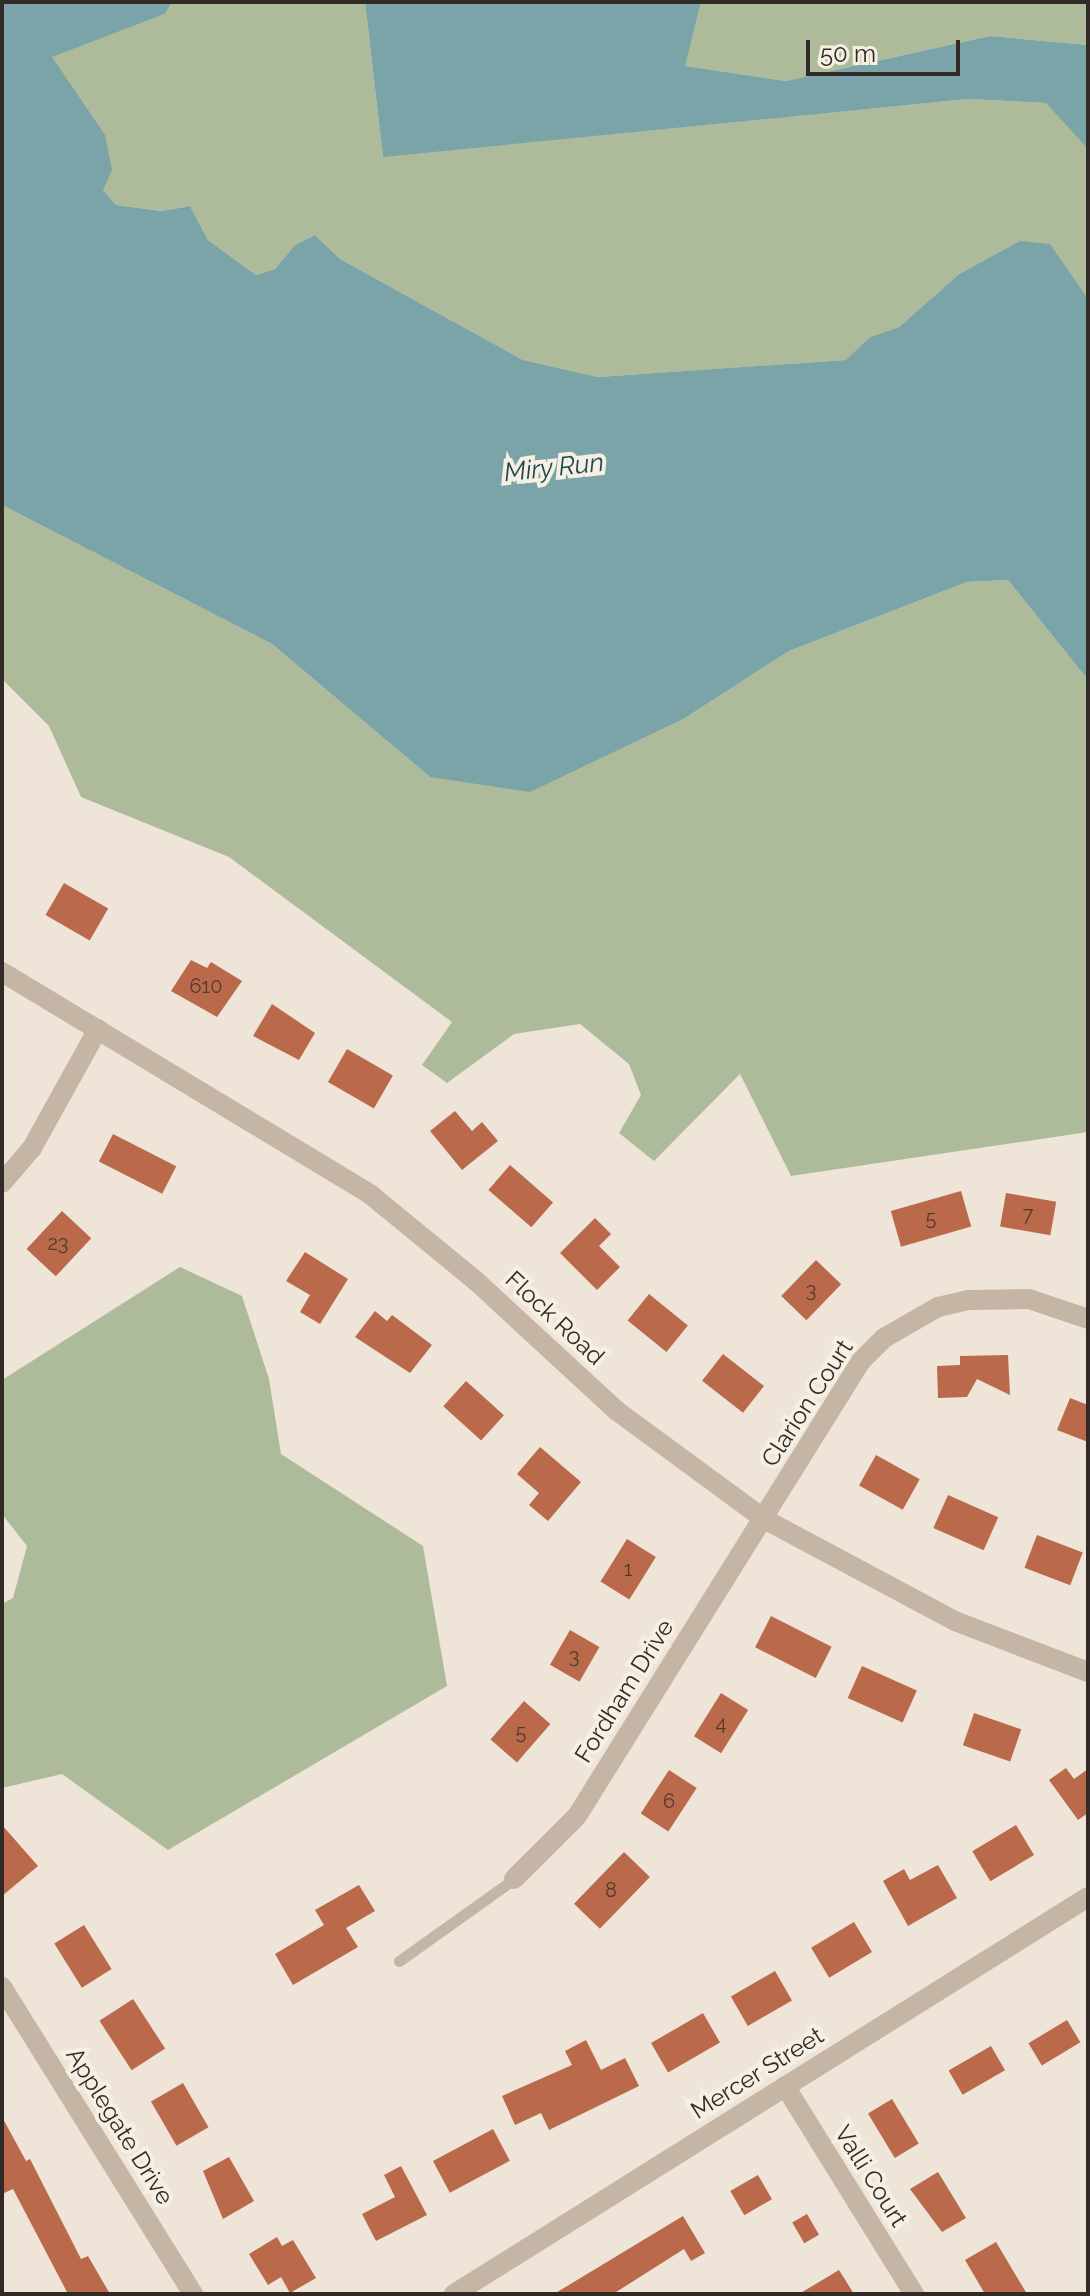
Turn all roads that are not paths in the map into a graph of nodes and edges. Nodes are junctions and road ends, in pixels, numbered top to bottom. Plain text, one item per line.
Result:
1 (2, 972) edge
2 (98, 1029) junction
3 (2, 1183) edge
4 (1088, 1319) edge
5 (764, 1519) junction
6 (1088, 1672) edge
7 (514, 1879) joint
8 (1088, 1897) edge
9 (399, 1961) dead end
10 (2, 1987) edge
11 (785, 2086) junction
12 (193, 2294) edge
13 (454, 2294) edge
14 (914, 2294) edge

1 - 2 street, Flock Road
2 - 3 street
2 - 5 street, Flock Road
4 - 5 street, Clarion Court
5 - 6 street, Flock Road
5 - 7 street, Fordham Drive
7 - 9 lane
8 - 11 street, Mercer Street
10 - 12 street, Applegate Drive
11 - 13 street, Mercer Street
11 - 14 street, Valli Court

